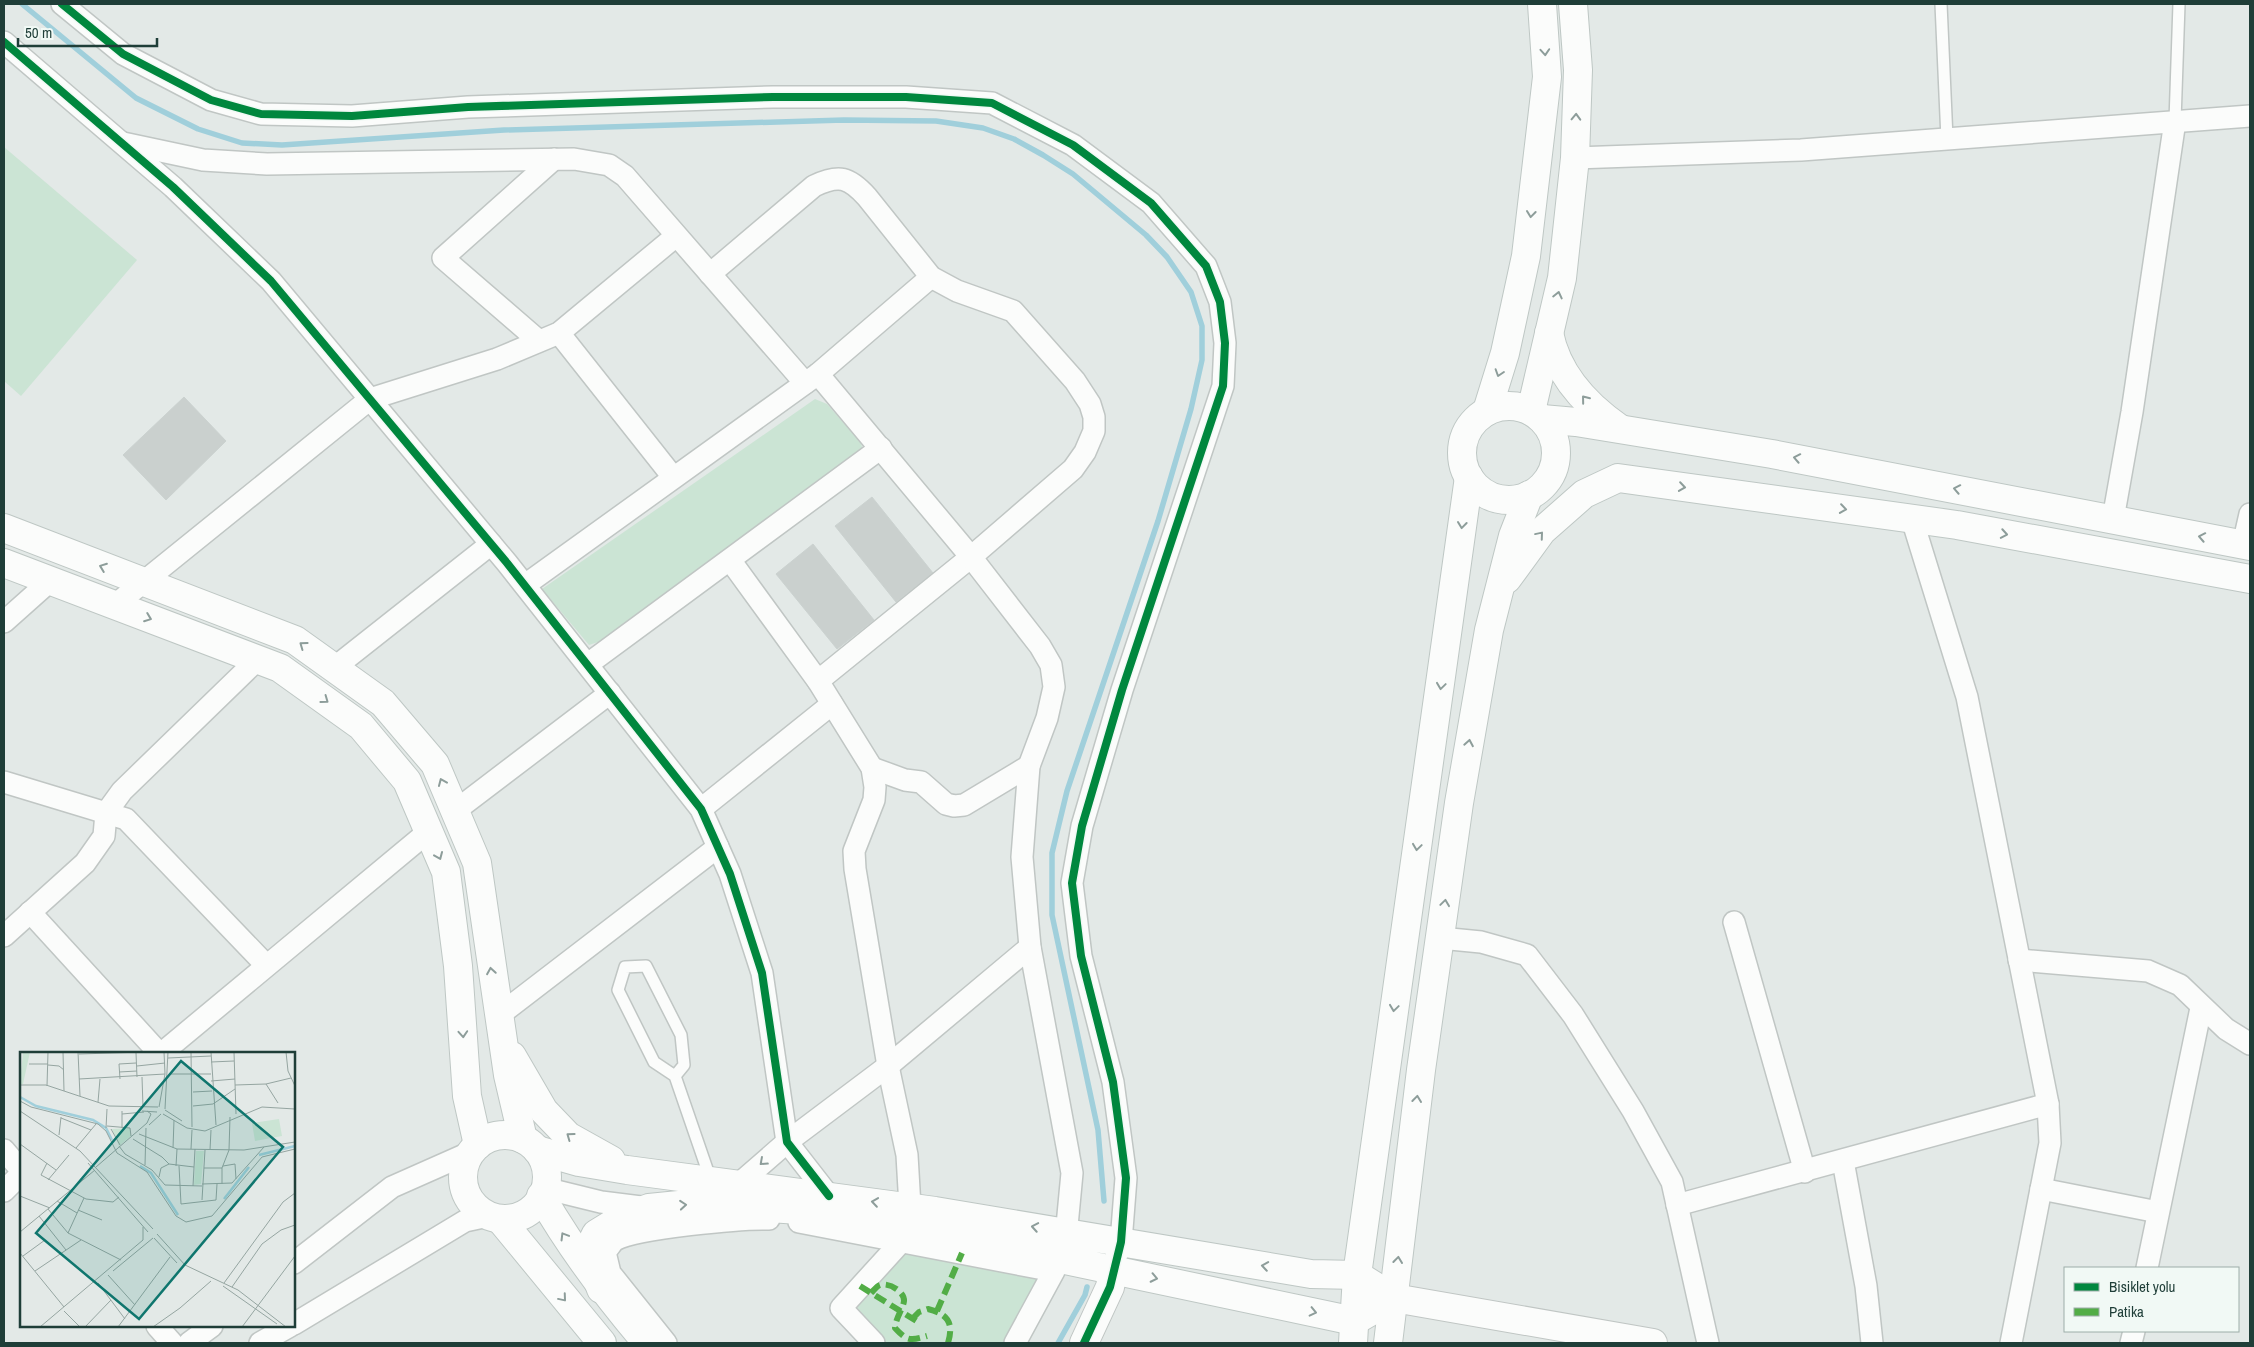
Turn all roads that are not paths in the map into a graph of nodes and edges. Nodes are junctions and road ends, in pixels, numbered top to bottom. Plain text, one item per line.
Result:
1 (62, 4) edge
2 (1542, 4) edge
3 (1573, 4) edge
4 (1942, 4) edge
5 (2179, 4) edge
6 (4, 42) edge
7 (2250, 116) edge
8 (2175, 121) junction
9 (1947, 139) junction
10 (121, 143) junction
11 (1575, 158) junction
12 (554, 159) junction
13 (676, 236) junction
14 (710, 274) junction
15 (931, 278) junction
16 (559, 333) junction
17 (1550, 333) junction
18 (539, 341) junction
19 (812, 379) junction
20 (370, 399) junction
21 (1487, 411) junction
22 (1537, 415) junction
23 (1622, 430) junction
24 (881, 448) junction
25 (673, 477) junction
26 (1469, 477) junction
27 (1618, 478) junction
28 (1537, 489) junction
29 (2250, 514) edge
30 (1912, 519) junction
31 (2113, 519) junction
32 (4, 528) edge
33 (491, 544) junction
34 (2247, 545) edge
35 (971, 557) junction
36 (730, 560) junction
37 (4, 563) edge
38 (2250, 579) edge
39 (50, 581) junction
40 (145, 583) junction
41 (525, 585) junction
42 (1500, 588) junction
43 (115, 605) junction
44 (4, 622) edge
45 (258, 659) junction
46 (588, 664) junction
47 (334, 668) junction
48 (818, 681) junction
49 (610, 693) junction
50 (832, 704) junction
51 (1029, 766) junction
52 (872, 768) junction
53 (4, 782) edge
54 (702, 808) junction
55 (455, 811) junction
56 (106, 813) junction
57 (429, 831) junction
58 (718, 847) junction
59 (30, 912) junction
60 (1734, 922) dead end
61 (4, 936) edge
62 (1440, 938) junction
63 (1030, 947) junction
64 (2019, 960) junction
65 (266, 965) junction
66 (2201, 1008) junction
67 (500, 1028) junction
68 (2250, 1044) edge
69 (160, 1052) edge
70 (162, 1052) edge
71 (888, 1066) junction
72 (675, 1076) junction
73 (2048, 1104) junction
74 (787, 1142) junction
75 (530, 1145) junction
76 (474, 1149) junction
77 (4, 1150) edge
78 (1843, 1161) junction
79 (20, 1169) edge
80 (627, 1170) junction
81 (1805, 1172) junction
82 (20, 1175) edge
83 (708, 1179) junction
84 (740, 1183) junction
85 (2041, 1190) junction
86 (4, 1191) edge
87 (543, 1192) junction
88 (829, 1196) junction
89 (1677, 1205) junction
90 (910, 1207) junction
91 (649, 1208) junction
92 (2158, 1212) junction
93 (494, 1217) junction
94 (901, 1242) junction
95 (1121, 1242) junction
96 (1062, 1254) junction
97 (295, 1262) edge
98 (2147, 1267) edge
99 (1113, 1270) junction
100 (1357, 1275) junction
101 (601, 1289) junction
102 (1394, 1298) junction
103 (295, 1323) edge
104 (158, 1327) edge
105 (211, 1327) edge
106 (288, 1327) edge
107 (1354, 1332) edge
108 (596, 1341) edge
109 (172, 1343) edge
110 (189, 1343) edge
111 (260, 1343) edge
112 (647, 1343) edge
113 (666, 1343) edge
114 (874, 1343) edge
115 (1014, 1343) edge
116 (1084, 1343) edge
117 (1388, 1343) edge
118 (1652, 1343) edge
119 (1708, 1343) edge
120 (1872, 1343) edge
121 (2011, 1343) edge

1 - 95 street
2 -> 21 main road
11 -> 3 main road
4 - 9 lane
5 - 8 lane
6 - 10 street
7 - 8 street
8 - 9 street
8 - 31 street
9 - 11 street
10 - 12 street
10 - 20 street
17 -> 11 main road
12 - 13 street
12 - 18 street
13 - 14 street
13 - 16 street
14 - 15 street
14 - 19 street
15 - 19 street
15 - 35 street
16 - 18 street
16 - 25 street
17 - 22 main road
23 -> 17 main road
18 - 20 street
19 - 24 street
19 - 25 street
20 - 33 street
20 - 40 street
21 - 22 main road
21 - 26 main road
22 - 23 main road
22 - 28 main road
31 -> 23 main road
24 - 35 street
24 - 36 street
25 - 41 street
26 - 28 main road
26 -> 100 main road
27 - 28 main road
27 -> 30 main road
42 -> 27 main road
28 - 42 main road
29 - 34 street
30 -> 38 main road
30 - 64 street
34 -> 31 main road
40 -> 32 main road
33 - 41 street
33 - 47 street
35 - 48 street
35 - 51 street
36 - 46 street
36 - 48 street
37 - 39 main road
39 - 43 main road
39 - 44 street
40 - 43 street
47 -> 40 main road
41 - 46 street
62 -> 42 main road
43 -> 45 main road
45 - 56 street
45 -> 57 main road
46 - 49 street
55 -> 47 main road
48 - 50 street
49 - 54 street
49 - 55 street
50 - 52 street
50 - 54 street
51 - 52 street
51 - 63 street
52 - 71 street
53 - 56 street
54 - 58 street
67 -> 55 main road
56 - 59 street
56 - 65 street
57 - 65 street
57 -> 76 main road
58 - 67 street
58 - 74 street
59 - 61 street
59 - 69 street
60 - 81 street
62 - 89 street
102 -> 62 main road
63 - 71 street
63 - 96 street
64 - 66 street
64 - 73 street
65 - 70 street
66 - 68 street
66 - 92 street
67 - 75 main road
80 -> 67 main road
71 - 74 street
71 - 90 street
72 - 72 lane
72 - 83 lane
73 - 78 street
73 - 85 street
74 -> 84 street
74 - 88 street
75 - 76 main road
75 - 80 main road
75 - 87 main road
76 - 93 main road
76 - 97 street
77 - 79 street
78 - 81 street
78 - 120 street
80 - 83 main road
81 - 89 street
82 - 86 street
83 - 84 main road
84 - 88 main road
85 - 92 street
85 - 121 street
87 - 91 street
87 - 93 main road
101 -> 87 main road
90 -> 88 main road
89 - 119 street
96 -> 90 main road
91 -> 96 main road
91 - 101 main road
92 - 98 street
93 - 103 street
93 -> 108 main road
94 - 96 street
94 - 113 street
94 - 114 street
95 - 96 main road
95 - 99 street
100 -> 95 main road
96 - 99 main road
96 - 115 street
99 -> 107 main road
99 - 116 main road
100 - 102 main road
100 - 107 main road
101 - 112 main road
102 - 107 main road
102 - 117 main road
102 - 118 main road
104 - 109 street
105 - 110 street
106 - 111 street

